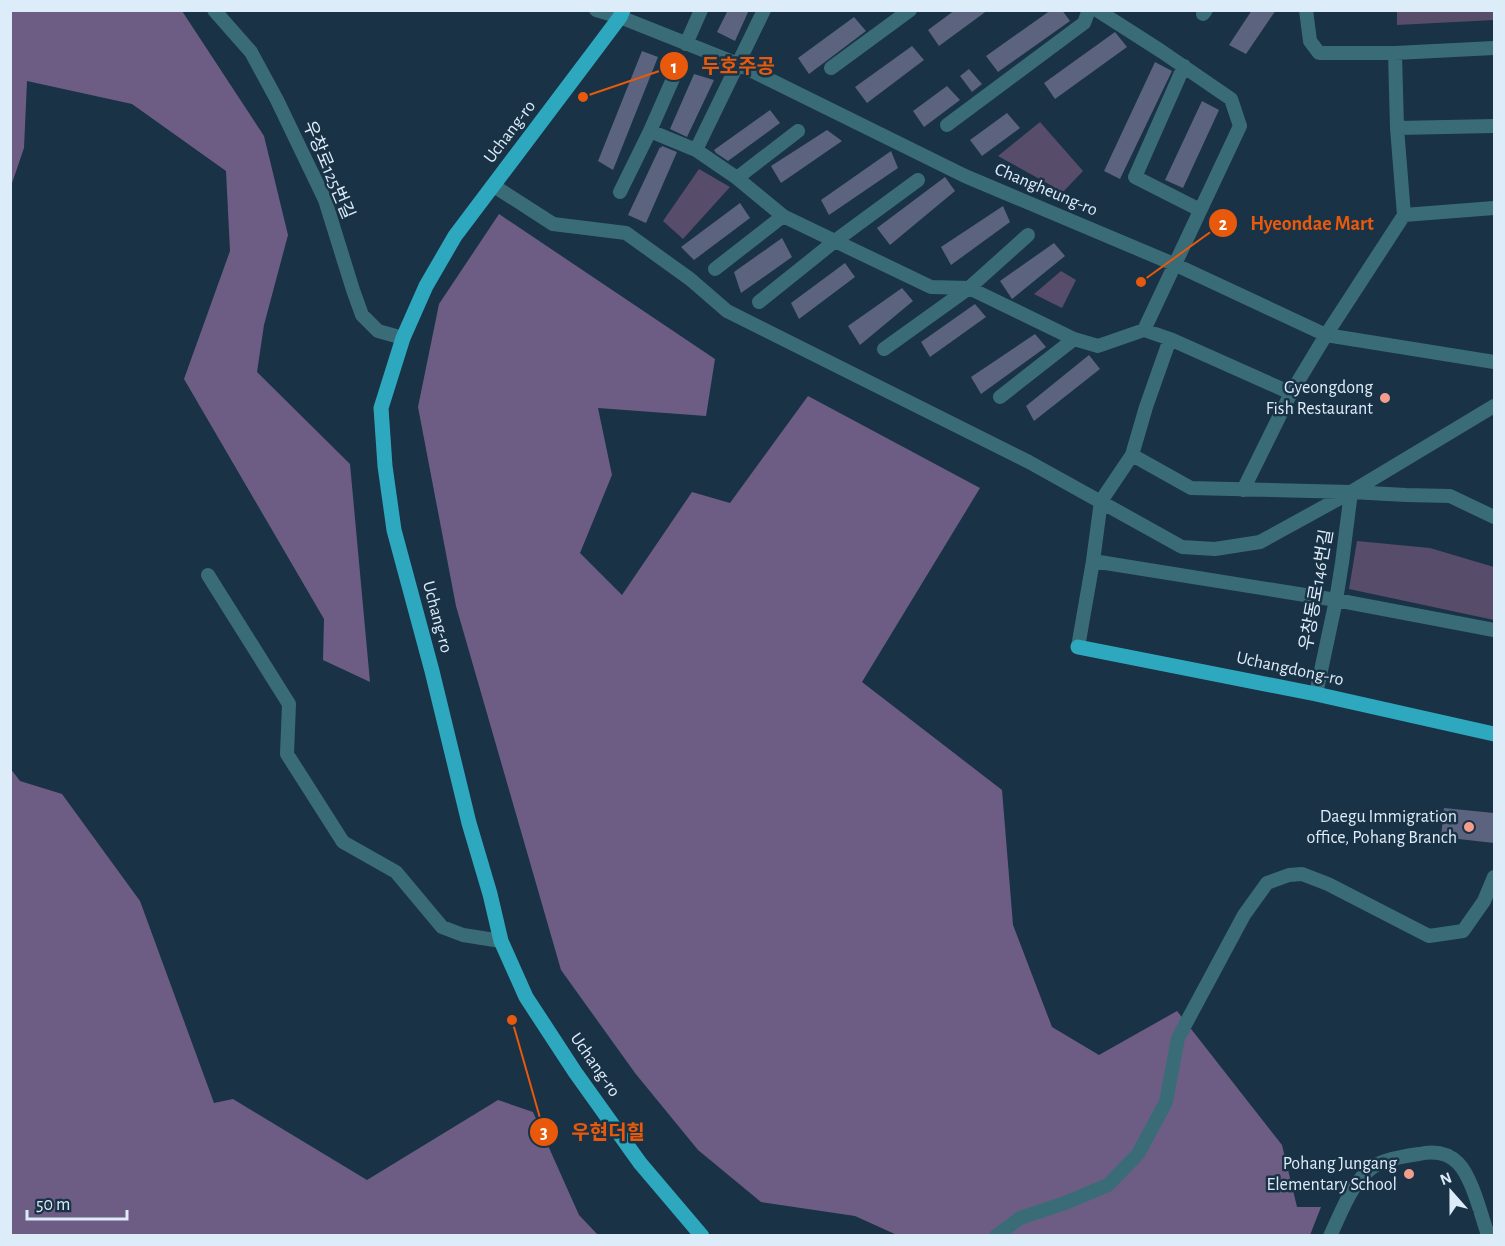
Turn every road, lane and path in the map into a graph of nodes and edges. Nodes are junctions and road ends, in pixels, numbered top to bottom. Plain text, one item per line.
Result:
1 (214, 10) edge
2 (596, 10) edge
3 (701, 10) edge
4 (764, 10) edge
5 (910, 10) edge
6 (1089, 10) edge
7 (1097, 10) edge
8 (1306, 10) edge
9 (622, 14) edge
10 (686, 44) junction
11 (1494, 48) edge
12 (1395, 53) junction
13 (738, 64) junction
14 (679, 65) dead end
15 (1184, 66) junction
16 (831, 68) dead end
17 (947, 125) dead end
18 (1494, 126) edge
19 (1397, 128) junction
20 (650, 131) junction
21 (798, 131) dead end
22 (696, 150) junction
23 (737, 178) junction
24 (918, 180) dead end
25 (494, 186) junction
26 (620, 192) dead end
27 (1494, 208) edge
28 (1200, 210) junction
29 (1404, 215) junction
30 (783, 216) junction
31 (1028, 235) dead end
32 (835, 241) junction
33 (1176, 265) junction
34 (715, 269) dead end
35 (969, 288) junction
36 (759, 302) dead end
37 (1144, 330) junction
38 (1326, 335) junction
39 (403, 338) junction
40 (1074, 339) junction
41 (1170, 339) junction
42 (884, 349) dead end
43 (1494, 362) edge
44 (1291, 393) junction
45 (1000, 397) dead end
46 (1494, 406) edge
47 (1132, 455) junction
48 (1243, 490) junction
49 (1351, 492) junction
50 (1101, 501) junction
51 (1494, 517) edge
52 (1093, 561) junction
53 (208, 575) dead end
54 (1336, 600) junction
55 (1494, 630) edge
56 (1078, 647) joint
57 (1316, 694) junction
58 (1494, 734) edge
59 (1494, 877) edge
60 (501, 941) junction
61 (1494, 1233) edge
62 (702, 1236) edge
63 (996, 1236) edge
64 (1330, 1236) edge

1 - 39 street, 우창로125번길
2 - 9 street, Changheung-ro
3 - 10 street
4 - 13 street
5 - 16 street
6 - 17 street
7 - 15 street
8 - 12 street
9 - 10 street, Changheung-ro
9 - 25 main road, Uchang-ro
10 - 13 street, Changheung-ro
11 - 12 street
12 - 19 street
13 - 22 street
13 - 33 street, Changheung-ro
14 - 20 street
15 - 28 street
15 - 28 street
18 - 19 street
19 - 29 street
20 - 22 street
20 - 26 street
21 - 23 street
22 - 23 street
23 - 30 street
24 - 32 street
25 - 39 main road, Uchang-ro
25 - 50 street
27 - 29 street
28 - 33 street
29 - 38 street
30 - 32 street
30 - 34 street
31 - 35 street
32 - 35 street
32 - 36 street
33 - 37 street
33 - 38 street, Changheung-ro
35 - 40 street
35 - 42 street
37 - 40 street
37 - 41 street
38 - 43 street, Changheung-ro
38 - 44 street
39 - 60 main road, Uchang-ro
40 - 45 street
41 - 44 street
41 - 47 street
44 - 48 street
46 - 49 street
47 - 48 street
47 - 50 street
48 - 49 street
49 - 50 street
49 - 51 street
49 - 54 street, 우창동로146번길
50 - 52 street
52 - 54 street
52 - 56 street
53 - 60 street
54 - 55 street
54 - 57 street, 우창동로146번길
56 - 57 main road, Uchangdong-ro
57 - 58 main road, Uchangdong-ro
59 - 63 street
60 - 62 main road, Uchang-ro
61 - 64 street

